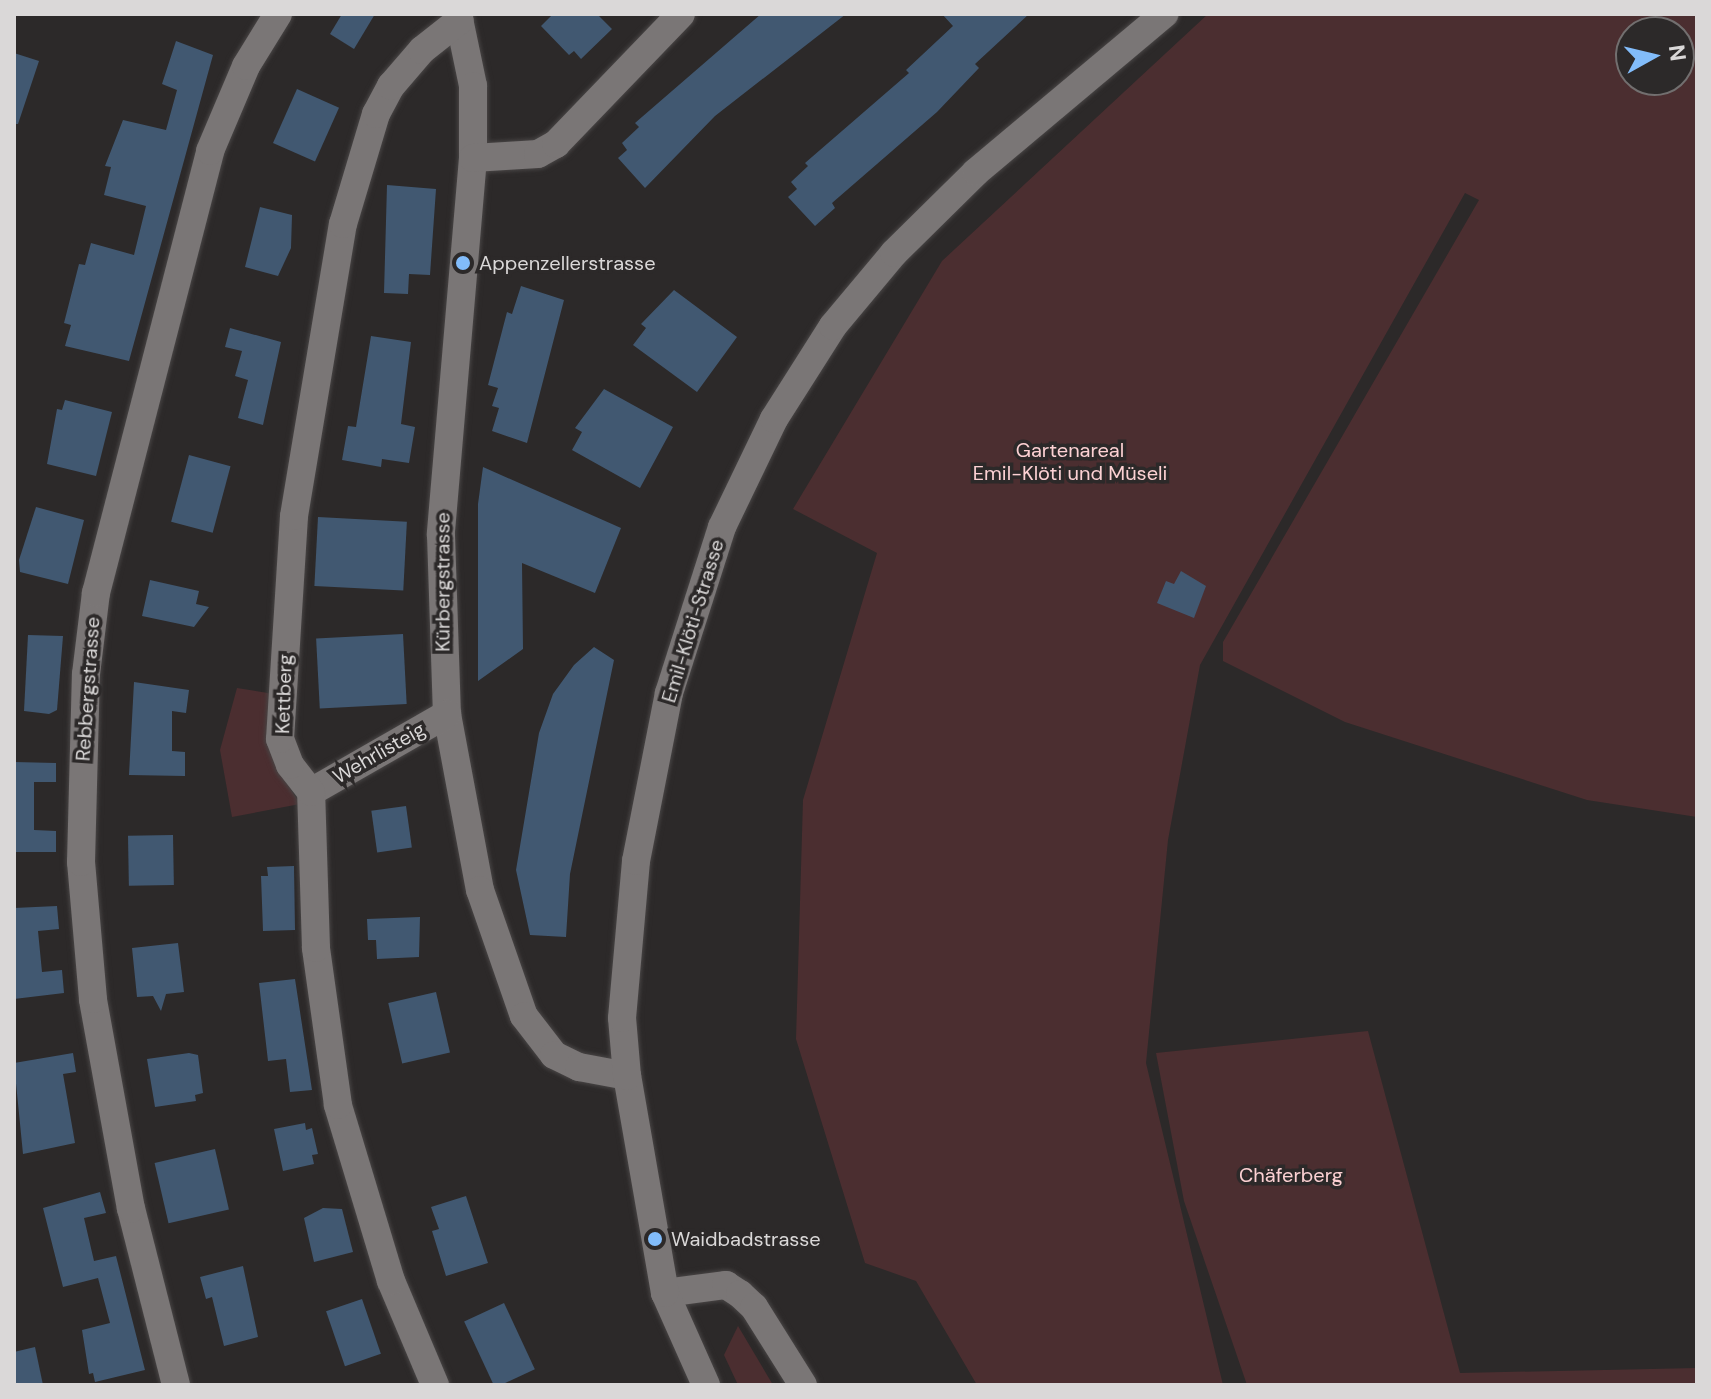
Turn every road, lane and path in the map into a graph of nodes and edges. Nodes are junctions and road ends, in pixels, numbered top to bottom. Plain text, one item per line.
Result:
1 (278, 14) edge
2 (681, 14) edge
3 (1164, 14) edge
4 (459, 17) edge
5 (473, 158) junction
6 (447, 714) junction
7 (311, 792) junction
8 (627, 1076) junction
9 (665, 1293) junction
10 (176, 1385) edge
11 (435, 1385) edge
12 (706, 1385) edge
13 (803, 1385) edge

1 - 10 street, Rebbergstrasse
2 - 5 street
3 - 8 street, Emil-Klöti-Strasse
4 - 5 street, Kürbergstrasse
4 - 7 street, Kettberg
5 - 6 street, Kürbergstrasse
6 - 7 street, Wehrlisteig
6 - 8 street, Kürbergstrasse
7 - 11 street
8 - 9 street, Emil-Klöti-Strasse
9 - 12 street, Emil-Klöti-Strasse
9 - 13 street

